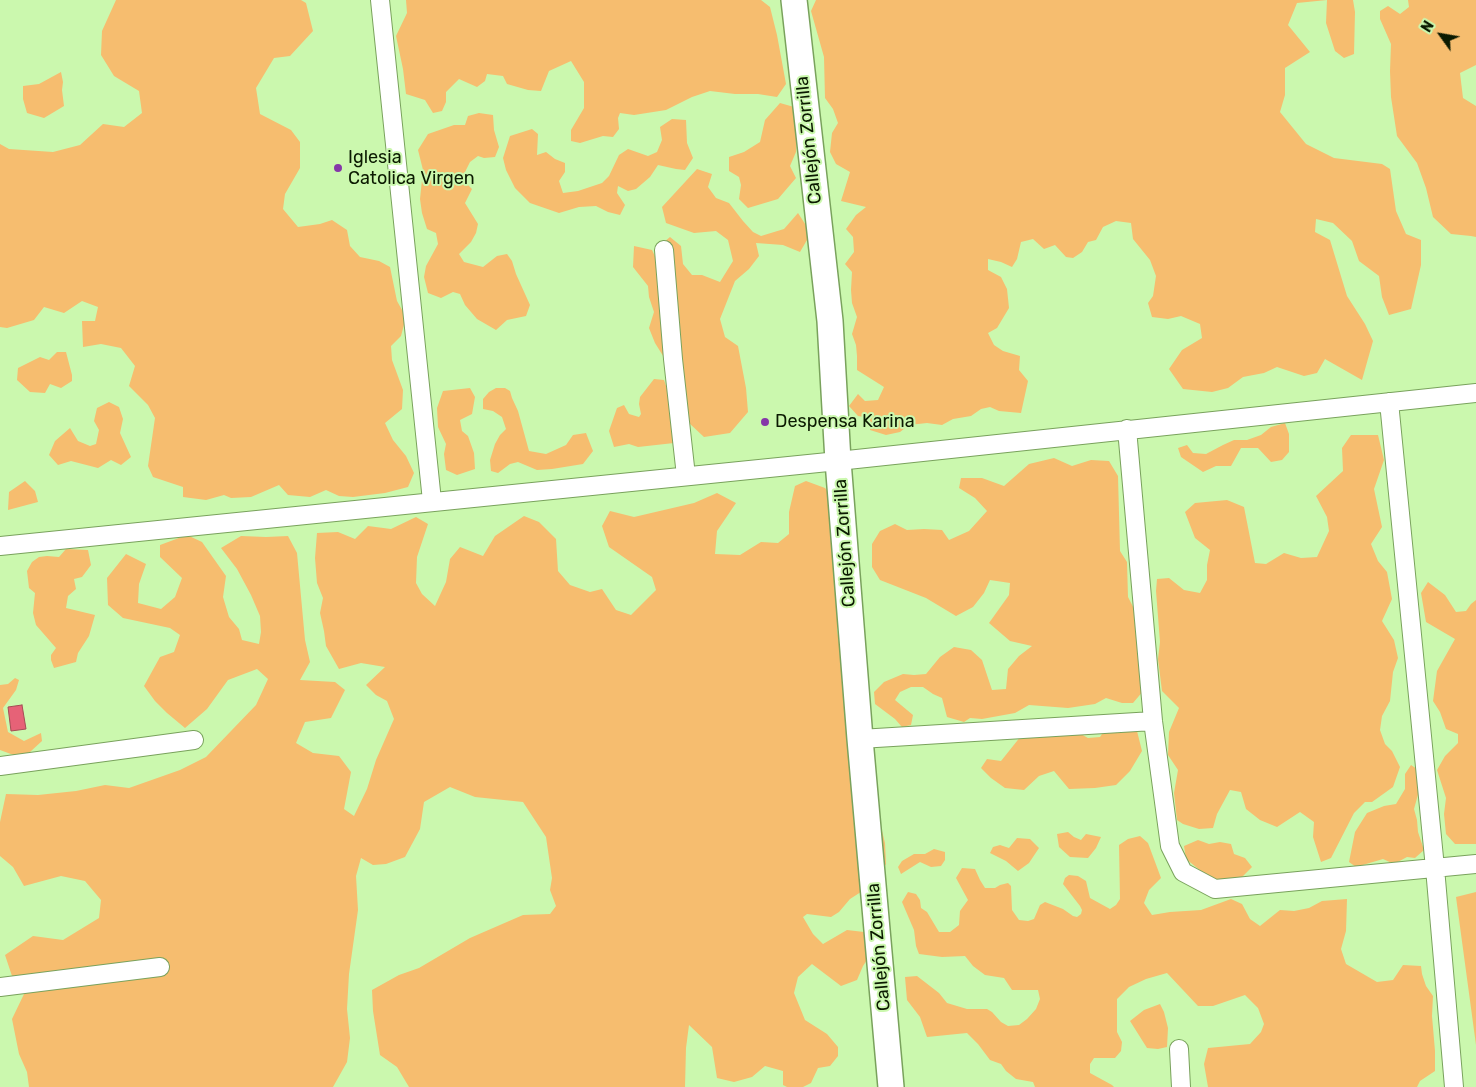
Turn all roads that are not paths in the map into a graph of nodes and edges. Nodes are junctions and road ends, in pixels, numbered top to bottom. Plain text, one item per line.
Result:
1 (380, 0) edge
2 (794, 0) edge
3 (664, 250) dead end
4 (1476, 393) edge
5 (1390, 402) junction
6 (1126, 429) junction
7 (838, 461) junction
8 (686, 476) junction
9 (432, 501) junction
10 (0, 546) edge
11 (1153, 721) junction
12 (860, 739) junction
13 (194, 740) dead end
14 (0, 766) edge
15 (1476, 864) edge
16 (1435, 868) junction
17 (160, 967) dead end
18 (0, 987) edge
19 (1179, 1048) dead end
20 (891, 1087) edge
21 (1181, 1087) edge
22 (1454, 1087) edge

1 - 9 street
2 - 7 street, Callejón Zorrilla
3 - 8 street
4 - 5 street
5 - 6 street
5 - 16 street
6 - 7 street
6 - 11 street
7 - 8 street
7 - 12 street, Callejón Zorrilla
8 - 9 street
9 - 10 street
11 - 12 street
11 - 16 street
12 - 20 street, Callejón Zorrilla
13 - 14 street
15 - 16 street
16 - 22 street
17 - 18 street
19 - 21 street

